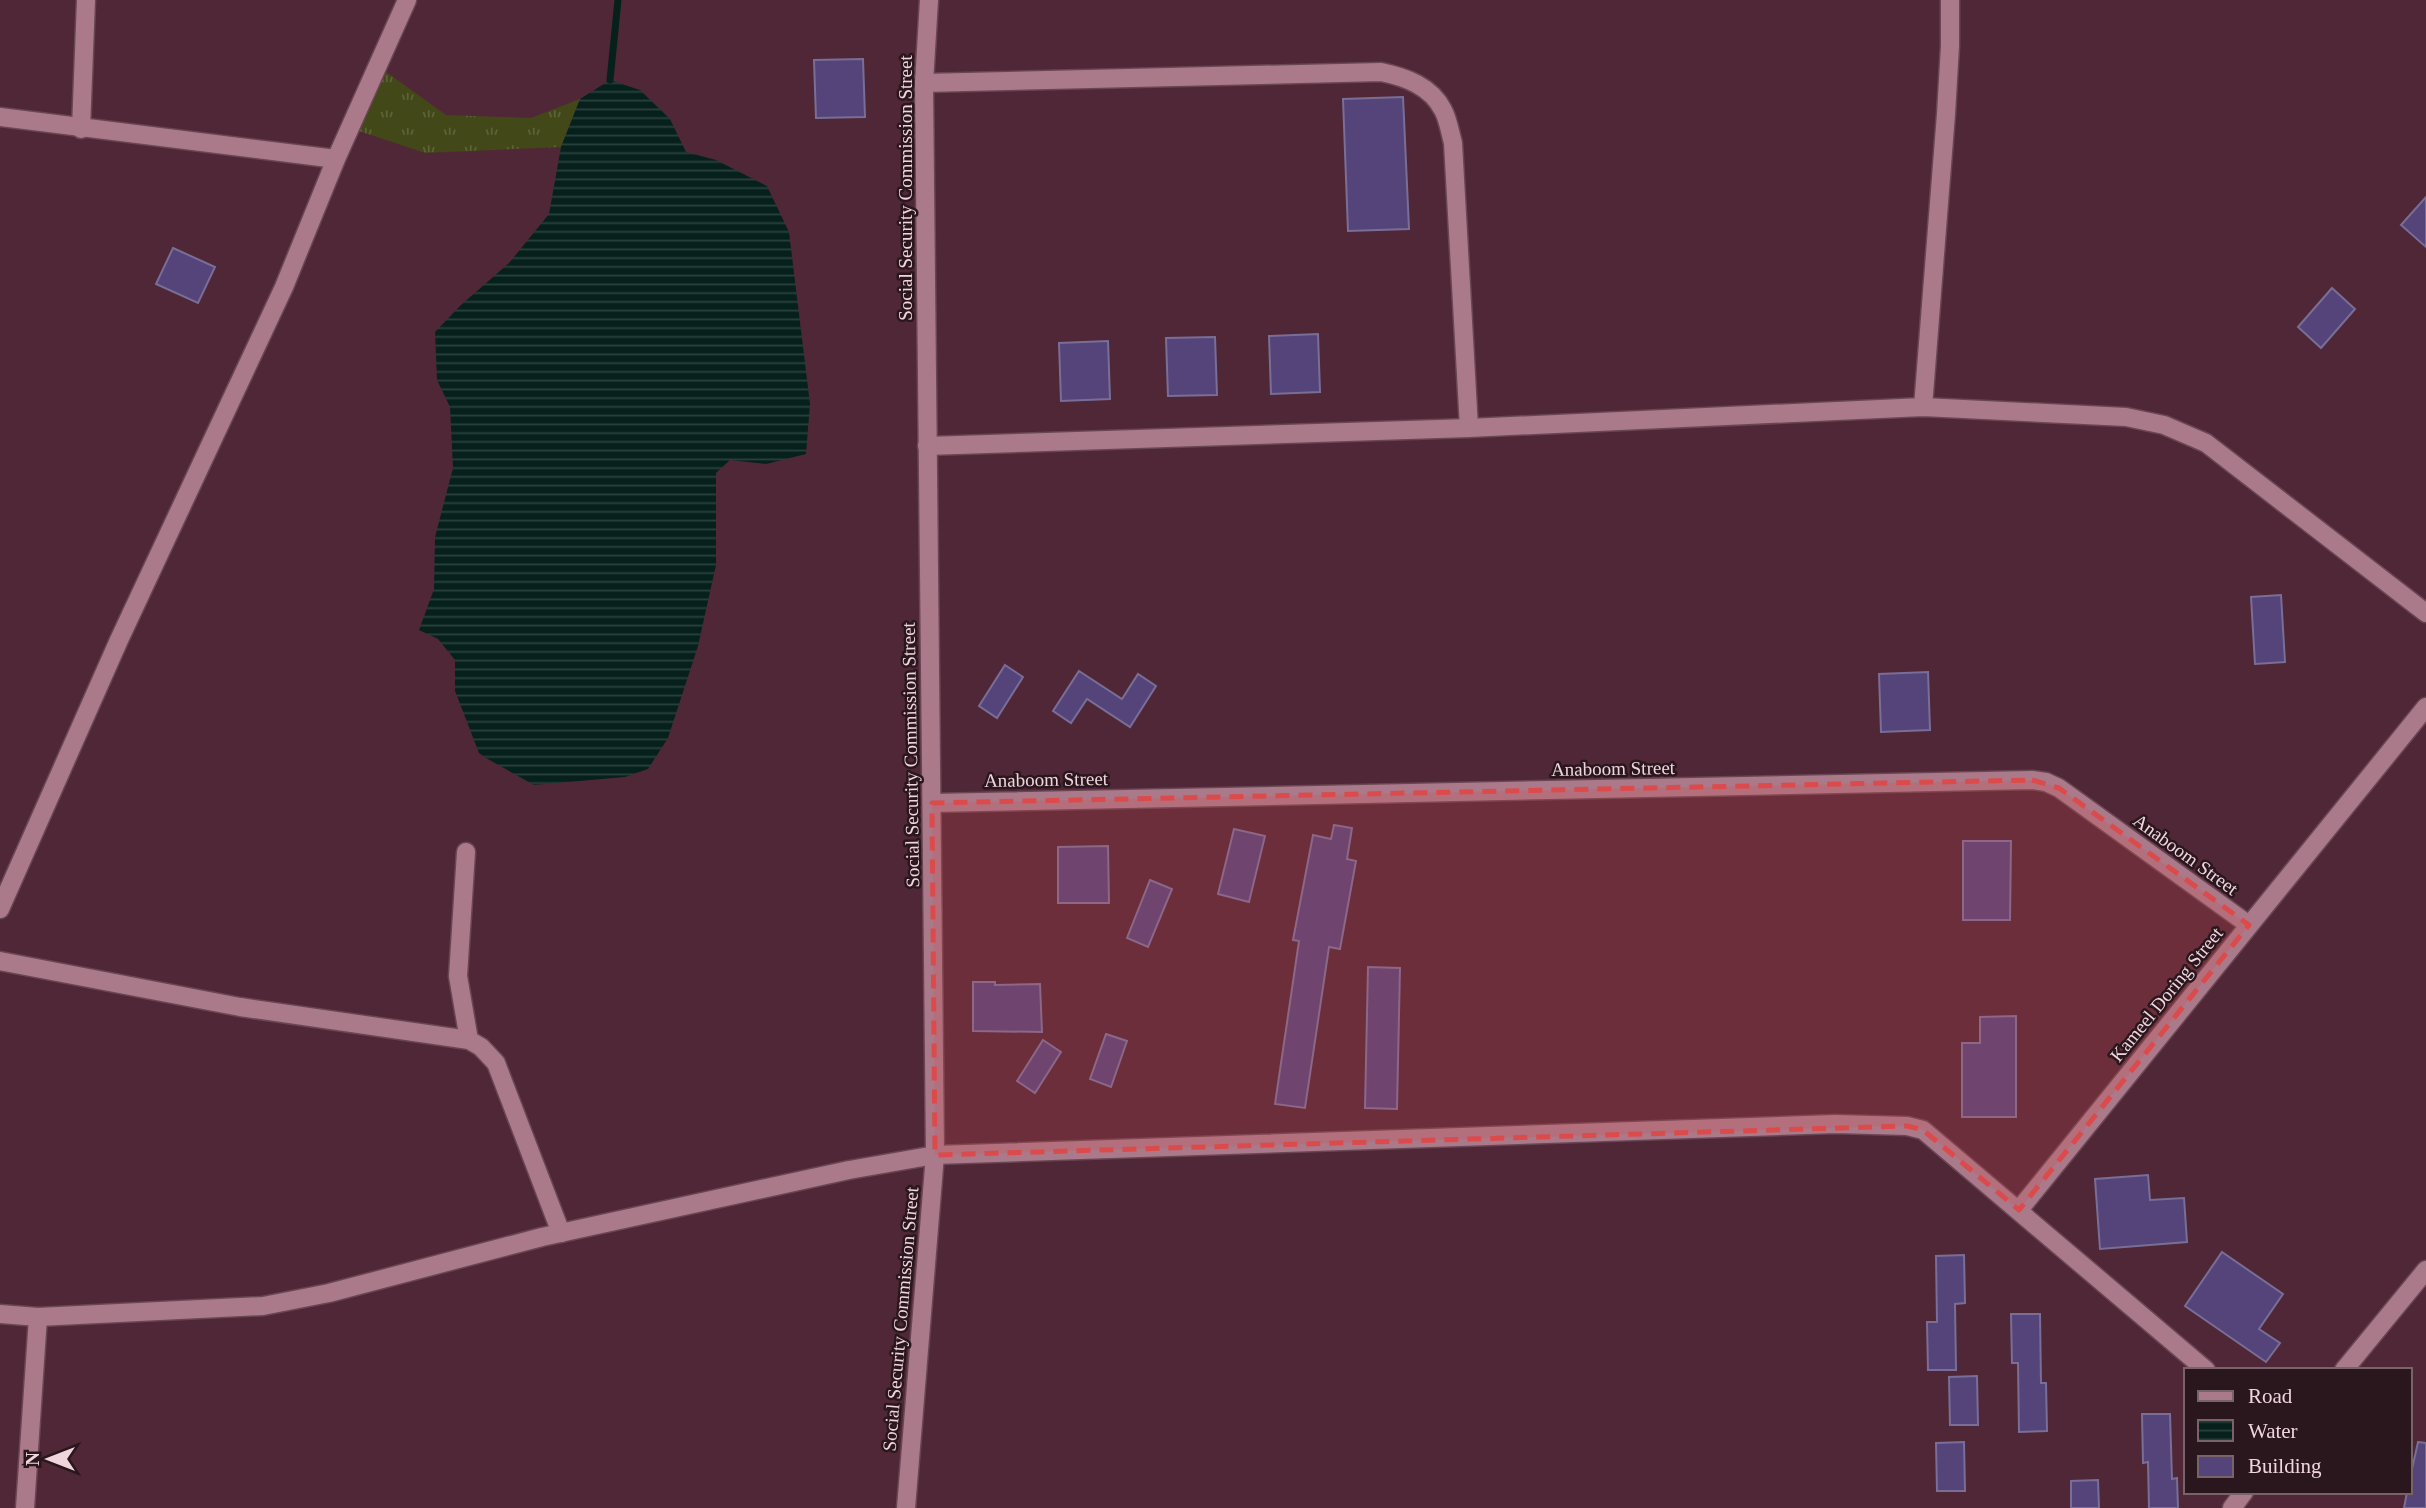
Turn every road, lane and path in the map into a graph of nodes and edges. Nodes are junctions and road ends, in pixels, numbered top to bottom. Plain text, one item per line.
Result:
1 (86, 0) edge
2 (407, 0) edge
3 (929, 0) edge
4 (1950, 0) edge
5 (924, 83) junction
6 (0, 117) edge
7 (81, 129) junction
8 (336, 159) junction
9 (1923, 407) junction
10 (1469, 428) junction
11 (928, 446) junction
12 (2426, 613) edge
13 (2426, 707) edge
14 (932, 803) junction
15 (466, 852) dead end
16 (0, 909) edge
17 (2249, 925) junction
18 (0, 961) edge
19 (469, 1040) junction
20 (935, 1155) junction
21 (2019, 1210) junction
22 (561, 1233) junction
23 (2426, 1270) edge
24 (0, 1314) edge
25 (38, 1317) junction
26 (2204, 1368) edge
27 (2346, 1368) edge
28 (25, 1508) edge
29 (906, 1508) edge

1 - 7 street
2 - 8 street
3 - 5 street, Social Security Commission Street
4 - 9 street
5 - 10 street
5 - 11 street, Social Security Commission Street
6 - 7 street
7 - 8 street
8 - 16 street
9 - 10 street
9 - 12 street
10 - 11 street
11 - 14 street, Social Security Commission Street
13 - 17 street, Kameel Doring Street
14 - 17 street, Anaboom Street
14 - 20 street, Social Security Commission Street
15 - 19 street
17 - 21 street, Kameel Doring Street
18 - 19 street
19 - 22 street
20 - 21 street
20 - 22 street
20 - 29 street, Social Security Commission Street
21 - 26 street
22 - 25 street
23 - 27 street
24 - 25 street
25 - 28 street

